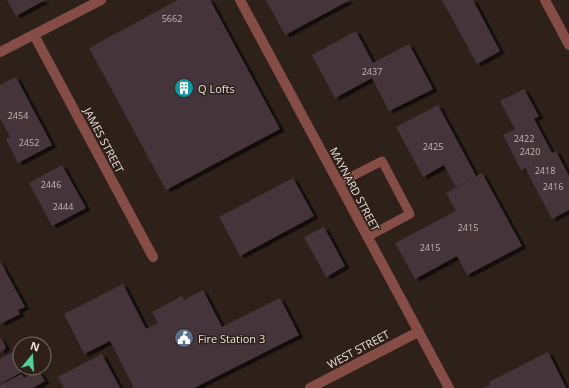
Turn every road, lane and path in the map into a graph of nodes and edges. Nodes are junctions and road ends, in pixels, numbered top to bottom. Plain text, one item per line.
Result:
1 (101, 0) edge
2 (240, 0) edge
3 (545, 0) edge
4 (34, 35) junction
5 (569, 45) edge
6 (0, 52) edge
7 (338, 183) junction
8 (367, 237) junction
9 (153, 257) dead end
10 (418, 332) junction
11 (310, 388) edge
12 (449, 388) edge

1 - 4 street
2 - 7 street, MAYNARD STREET
3 - 5 street
4 - 6 street
4 - 9 street, JAMES STREET
7 - 8 street, MAYNARD STREET
7 - 8 lane
8 - 10 street, MAYNARD STREET
10 - 11 street, WEST STREET
10 - 12 street, MAYNARD STREET

